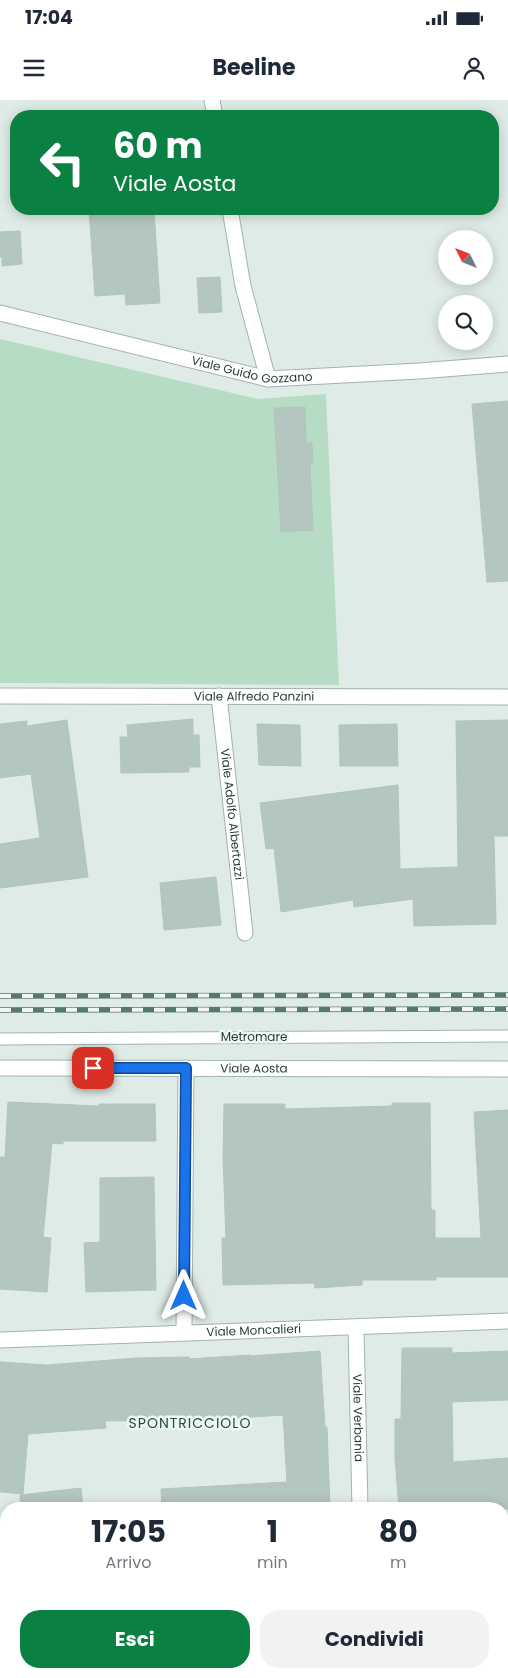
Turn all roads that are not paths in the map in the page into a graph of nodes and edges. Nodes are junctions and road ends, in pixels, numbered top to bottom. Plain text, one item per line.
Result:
1 (231, 215) edge
2 (0, 312) edge
3 (508, 364) edge
4 (268, 379) junction
5 (0, 696) edge
6 (219, 696) junction
7 (508, 697) edge
8 (245, 933) dead end
9 (508, 1036) edge
10 (0, 1039) edge
11 (0, 1068) edge
12 (186, 1068) junction
13 (508, 1069) edge
14 (508, 1321) edge
15 (356, 1327) junction
16 (184, 1333) junction
17 (0, 1340) edge
18 (360, 1502) edge

1 - 4 street
2 - 4 street, Viale Guido Gozzano
3 - 4 street, Viale Guido Gozzano
5 - 6 street, Viale Alfredo Panzini
6 - 7 street, Viale Alfredo Panzini
6 - 8 street, Viale Adolfo Albertazzi
9 - 10 lane, Metromare
11 - 12 street, Viale Aosta
12 - 13 street, Viale Aosta
12 - 16 street
14 - 15 street, Viale Moncalieri
15 - 16 street, Viale Moncalieri
15 - 18 street, Viale Verbania
16 - 17 street, Viale Moncalieri

